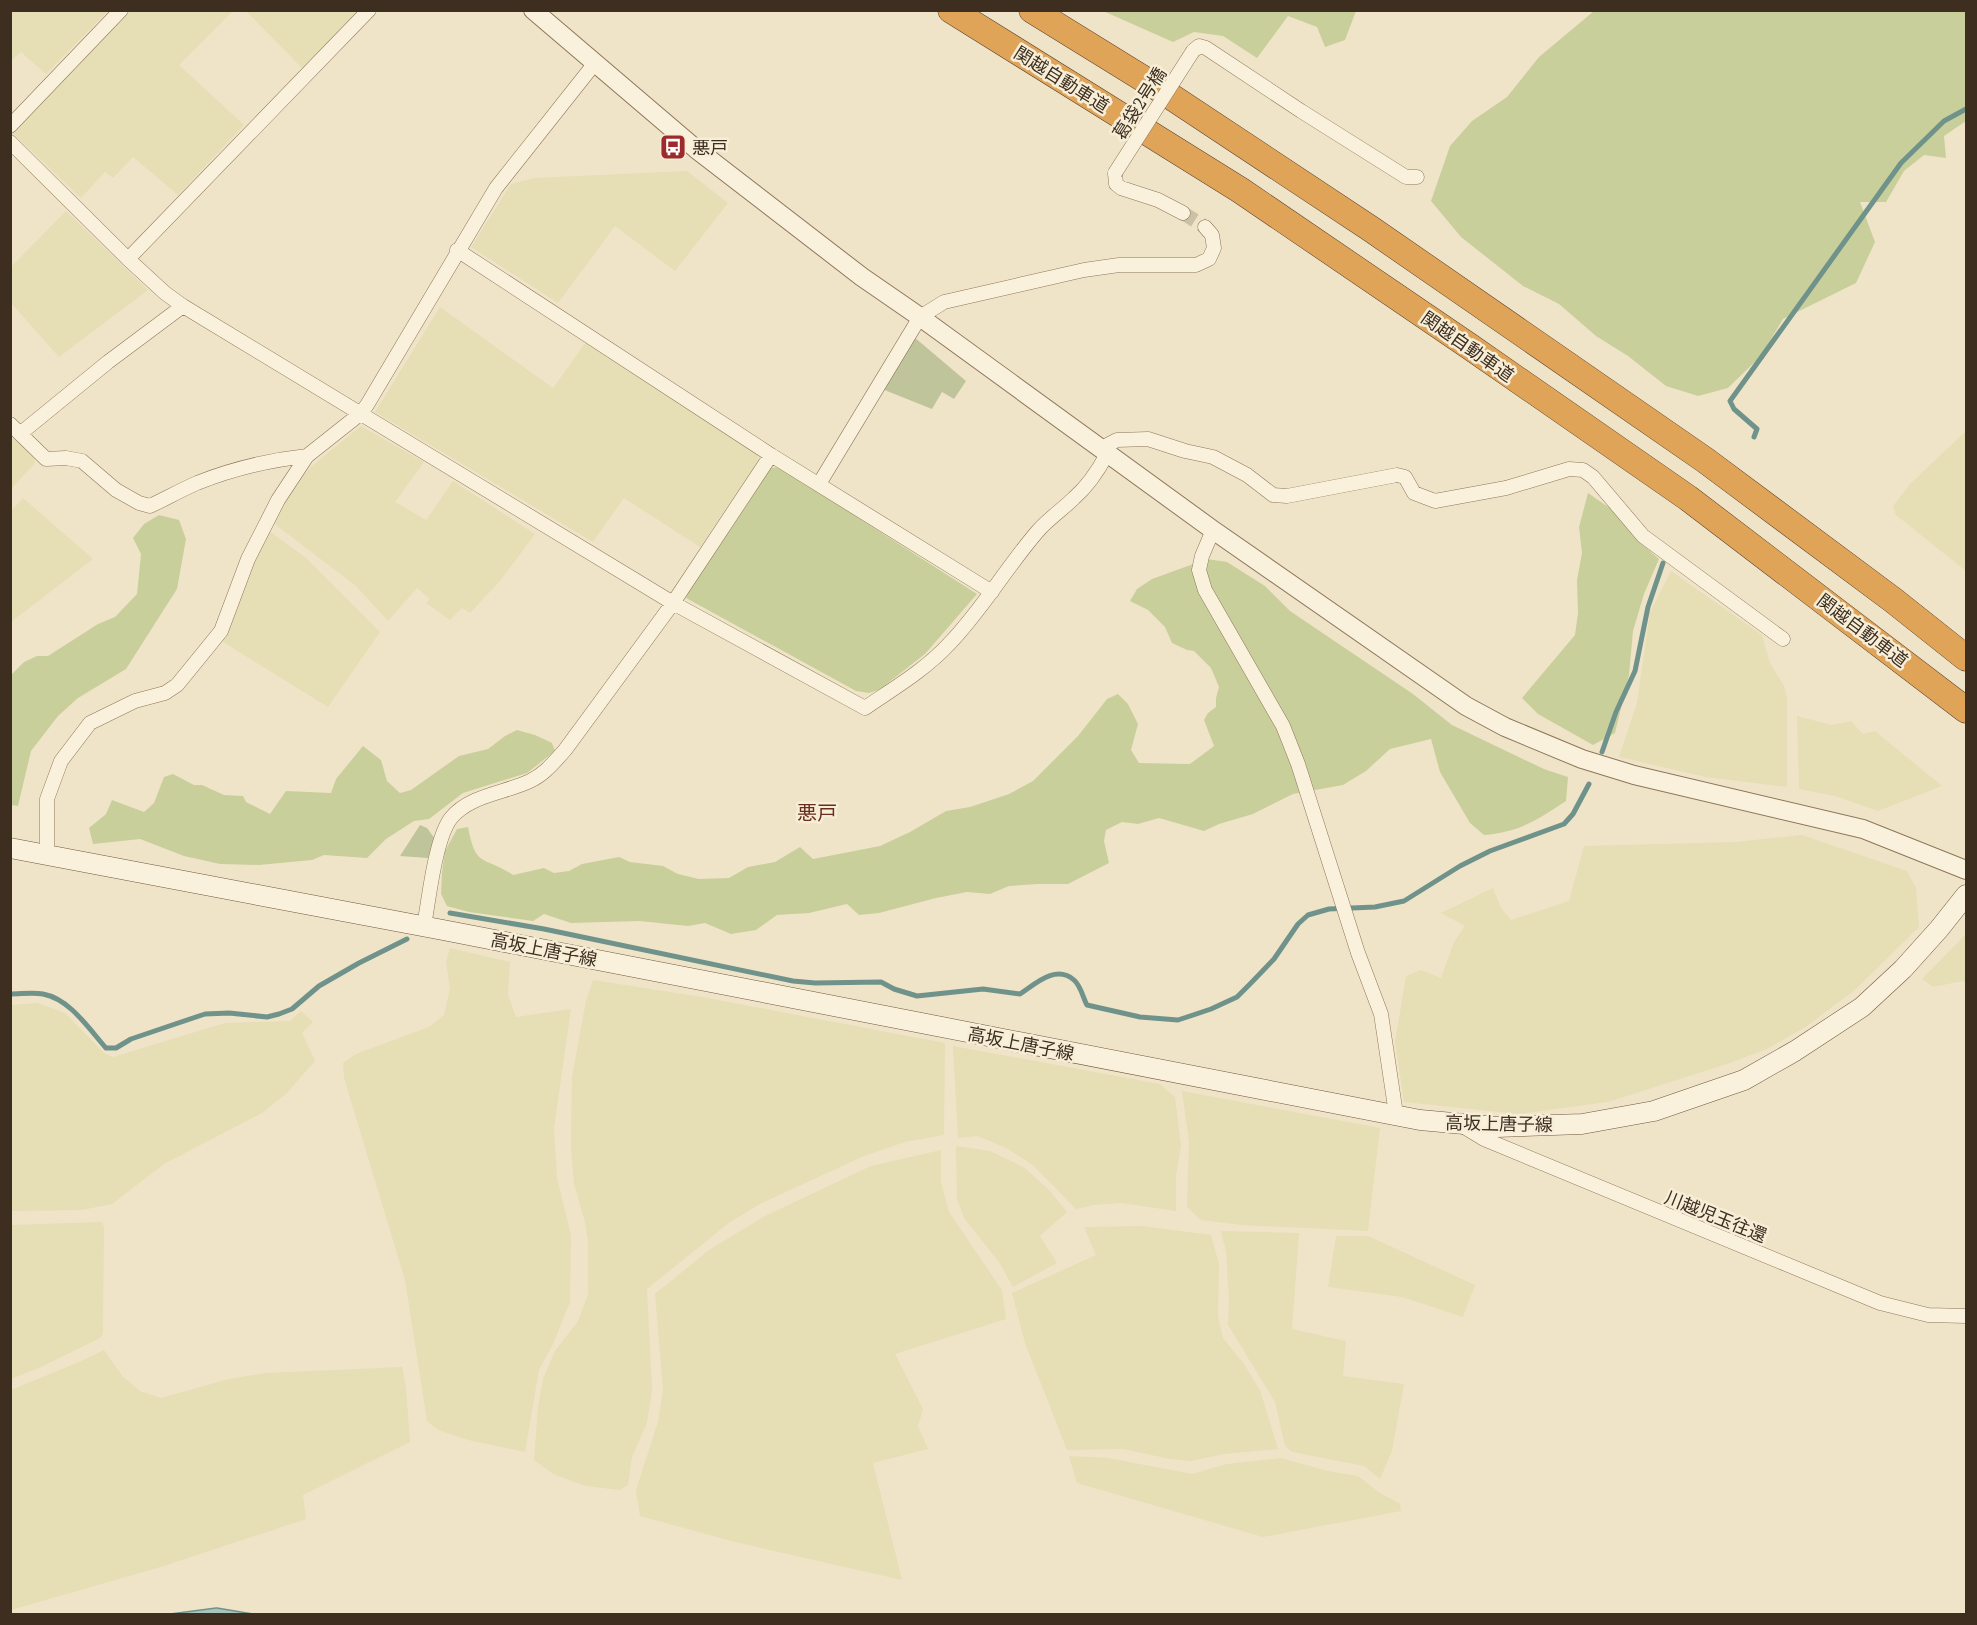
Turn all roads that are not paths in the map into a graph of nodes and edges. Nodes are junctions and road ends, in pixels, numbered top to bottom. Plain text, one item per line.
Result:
1 (121, 10) edge
2 (369, 10) edge
3 (533, 10) edge
4 (951, 10) edge
5 (1032, 10) edge
6 (595, 63) junction
7 (10, 126) edge
8 (10, 142) edge
9 (1417, 177) dead end
10 (1183, 213) tunnel mouth
11 (1205, 227) tunnel mouth
12 (457, 250) junction
13 (128, 259) junction
14 (183, 306) junction
15 (920, 317) junction
16 (360, 414) junction
17 (16, 428) edge
18 (1104, 452) junction
19 (771, 455) junction
20 (307, 456) junction
21 (819, 484) junction
22 (1213, 530) junction
23 (992, 592) junction
24 (673, 603) junction
25 (1782, 639) dead end
26 (1966, 658) edge
27 (1966, 710) edge
28 (10, 848) edge
29 (47, 855) junction
30 (1966, 870) edge
31 (1966, 895) edge
32 (424, 926) junction
33 (1396, 1114) junction
34 (1460, 1124) junction
35 (1966, 1316) edge

1 - 7 street
2 - 13 street
3 - 6 street
4 - 27 highway, 関越自動車道
5 - 26 highway
6 - 12 street
6 - 15 street
8 - 13 street
9 - 10 street, 葛袋2号橋, bridge
11 - 15 street
12 - 16 street
12 - 19 street
13 - 14 street
14 - 16 street
14 - 17 street
15 - 18 street
15 - 21 street
16 - 20 street
16 - 24 street
17 - 20 street
18 - 22 street
18 - 23 street
18 - 25 street
19 - 21 street
19 - 24 street
20 - 29 street
21 - 23 street
22 - 30 street
22 - 33 street
23 - 24 street
24 - 32 street
28 - 29 main road, 高坂上唐子線
29 - 32 main road, 高坂上唐子線
31 - 34 main road, 高坂上唐子線
32 - 33 main road, 高坂上唐子線
33 - 34 main road, 高坂上唐子線
34 - 35 street, 川越児玉往還

